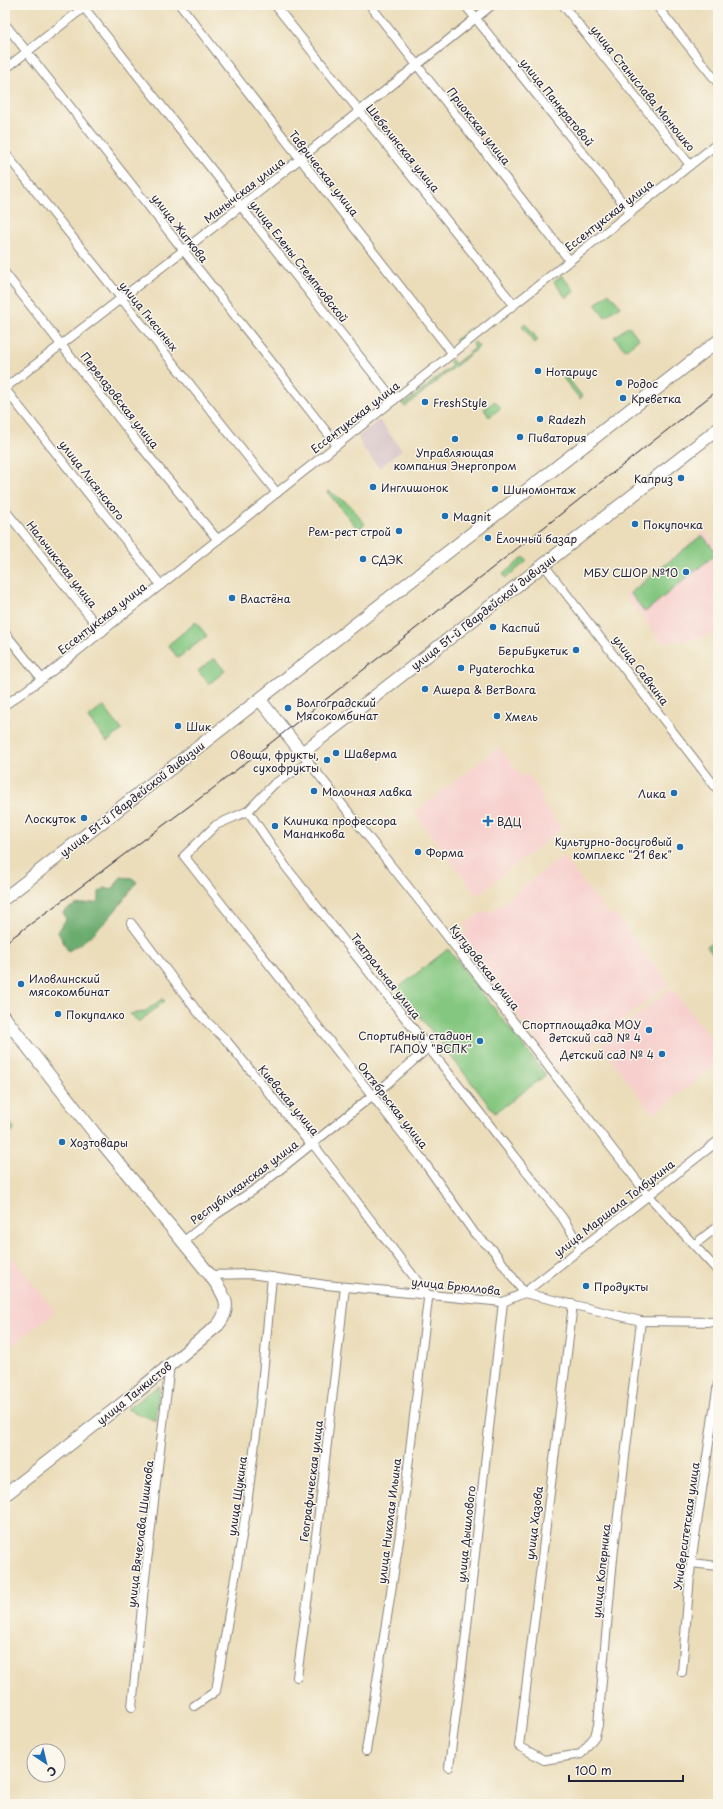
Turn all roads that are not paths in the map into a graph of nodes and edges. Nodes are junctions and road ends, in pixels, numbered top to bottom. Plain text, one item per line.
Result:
1 (180, 5) edge
2 (275, 5) edge
3 (370, 5) edge
4 (465, 5) edge
5 (492, 5) edge
6 (563, 5) edge
7 (656, 5) edge
8 (84, 6) edge
9 (476, 18) junction
10 (5, 24) edge
11 (26, 52) junction
12 (417, 66) junction
13 (5, 69) edge
14 (718, 82) edge
15 (359, 110) junction
16 (718, 143) edge
17 (5, 153) edge
18 (300, 160) junction
19 (690, 165) junction
20 (242, 206) junction
21 (631, 212) junction
22 (184, 251) junction
23 (570, 261) junction
24 (5, 273) edge
25 (122, 299) junction
26 (514, 305) junction
27 (718, 341) edge
28 (62, 344) junction
29 (453, 354) junction
30 (5, 388) edge
31 (394, 400) junction
32 (718, 429) edge
33 (337, 445) junction
34 (277, 493) junction
35 (5, 510) edge
36 (218, 540) junction
37 (544, 565) junction
38 (161, 585) junction
39 (102, 632) junction
40 (5, 633) edge
41 (42, 679) junction
42 (260, 700) junction
43 (5, 705) edge
44 (306, 758) junction
45 (718, 790) edge
46 (248, 811) junction
47 (5, 898) edge
48 (131, 923) dead end
49 (5, 1018) edge
50 (428, 1048) junction
51 (372, 1096) junction
52 (718, 1141) edge
53 (311, 1145) junction
54 (649, 1196) junction
55 (718, 1226) edge
56 (184, 1241) junction
57 (694, 1245) junction
58 (581, 1247) junction
59 (718, 1271) edge
60 (210, 1275) junction
61 (272, 1277) junction
62 (344, 1287) junction
63 (524, 1292) junction
64 (428, 1294) junction
65 (503, 1302) junction
66 (572, 1304) junction
67 (641, 1321) junction
68 (718, 1322) edge
69 (170, 1364) junction
70 (718, 1383) edge
71 (5, 1494) edge
72 (691, 1563) junction
73 (718, 1566) edge
74 (682, 1672) dead end
75 (297, 1677) dead end
76 (194, 1706) dead end
77 (132, 1707) dead end
78 (519, 1746) joint
79 (366, 1751) dead end
80 (449, 1767) dead end

1 - 18 street, Таврическая улица
2 - 15 street, Шебелинская улица
3 - 12 street, Приокская улица
4 - 9 street, улица Панкратовой
5 - 9 street, Манычская улица
6 - 19 street, улица Станислава Монюшко
7 - 14 street
8 - 11 street
8 - 20 street, улица Елены Стемпковской
9 - 12 street, Манычская улица
9 - 21 street, улица Панкратовой
10 - 11 street, улица Житкова
11 - 13 street
11 - 22 street, улица Житкова
12 - 15 street, Манычская улица
12 - 23 street, Приокская улица
15 - 18 street, Манычская улица
15 - 26 street, Шебелинская улица
16 - 19 street, Ессентукская улица
17 - 25 street, улица Гнесиных
18 - 20 street, Манычская улица
18 - 29 street, Таврическая улица
19 - 21 street, Ессентукская улица
20 - 22 street, Манычская улица
20 - 31 street, улица Елены Стемпковской
21 - 23 street, Ессентукская улица
22 - 25 street, Манычская улица
22 - 33 street, улица Житкова
23 - 26 street, Ессентукская улица
24 - 28 street, Перелазовская улица
25 - 28 street, Манычская улица
25 - 34 street, улица Гнесиных
26 - 29 street, Ессентукская улица
27 - 42 main road, улица 51-й Гвардейской дивизии
28 - 30 street, Манычская улица
28 - 36 street, Перелазовская улица
29 - 31 street, Ессентукская улица
30 - 38 street, улица Лисянского
31 - 33 street, Ессентукская улица
32 - 37 main road, улица 51-й Гвардейской дивизии
33 - 34 street, Ессентукская улица
34 - 36 street, Ессентукская улица
35 - 39 street, Нальчикская улица
36 - 38 street, Ессентукская улица
37 - 44 main road, улица 51-й Гвардейской дивизии
37 - 45 street, улица Савкина
38 - 39 street, Ессентукская улица
39 - 41 street, Ессентукская улица
40 - 41 street
41 - 43 street, Ессентукская улица
42 - 44 main road
42 - 47 main road, улица 51-й Гвардейской дивизии
44 - 46 street
44 - 54 street, Кутузовская улица
46 - 50 street, Театральная улица
46 - 51 street, Октябрьская улица
48 - 53 street, Киевская улица
49 - 56 main road, улица Танкистов
50 - 51 street, Республиканская улица
50 - 58 street, Театральная улица
51 - 53 street, Республиканская улица
51 - 63 street, Октябрьская улица
52 - 54 street, улица Маршала Толбухина
53 - 56 street, Республиканская улица
53 - 64 street, Киевская улица
54 - 57 street, Кутузовская улица
54 - 58 street, улица Маршала Толбухина
55 - 57 street
56 - 60 main road, улица Танкистов
57 - 59 street
58 - 63 street, улица Маршала Толбухина
60 - 61 street, улица Брюллова
60 - 69 main road, улица Танкистов
61 - 62 street, улица Брюллова
61 - 76 street, улица Щукина
62 - 64 street, улица Брюллова
62 - 75 street, Географическая улица
63 - 65 street, улица Брюллова
63 - 66 street
64 - 65 street, улица Брюллова
64 - 79 street, улица Николая Ильина
65 - 80 street, улица Дышлового
66 - 67 street
66 - 78 street, улица Хазова
67 - 68 street
67 - 78 street, улица Коперника
69 - 71 main road, улица Танкистов
69 - 77 street, улица Вячеслава Шишкова
70 - 72 street, Университетская улица
72 - 73 street
72 - 74 street, Университетская улица

